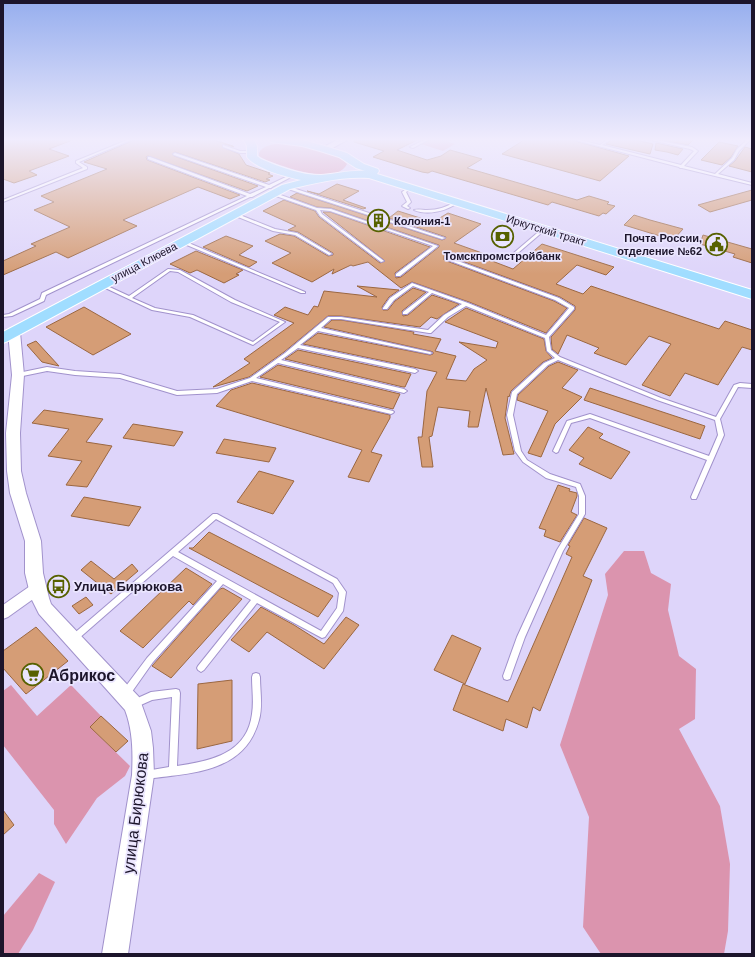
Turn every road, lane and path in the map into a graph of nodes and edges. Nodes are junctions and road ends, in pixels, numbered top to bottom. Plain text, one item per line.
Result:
1 (44, 185) edge
2 (221, 185) edge
3 (258, 185) edge
4 (278, 185) edge
5 (303, 185) edge
6 (400, 185) edge
7 (418, 185) edge
8 (410, 188) junction
9 (272, 190) junction
10 (251, 196) junction
11 (3, 201) edge
12 (457, 202) junction
13 (408, 208) dead end
14 (317, 209) junction
15 (416, 210) dead end
16 (234, 214) junction
17 (544, 229) junction
18 (442, 238) dead end
19 (183, 242) junction
20 (330, 254) dead end
21 (446, 258) dead end
22 (510, 258) dead end
23 (382, 261) dead end
24 (398, 275) dead end
25 (101, 285) junction
26 (752, 289) edge
27 (432, 291) junction
28 (303, 292) dead end
29 (752, 295) edge
30 (129, 298) junction
31 (466, 304) junction
32 (385, 308) dead end
33 (405, 314) dead end
34 (3, 316) edge
35 (317, 329) junction
36 (8, 335) edge
37 (547, 337) junction
38 (297, 346) junction
39 (430, 353) dead end
40 (558, 358) junction
41 (277, 361) junction
42 (415, 371) dead end
43 (18, 375) junction
44 (252, 379) junction
45 (752, 386) edge
46 (404, 391) dead end
47 (391, 412) dead end
48 (716, 419) junction
49 (556, 451) dead end
50 (710, 459) junction
51 (694, 496) dead end
52 (173, 553) junction
53 (222, 580) junction
54 (38, 588) junction
55 (256, 599) junction
56 (3, 613) edge
57 (72, 639) junction
58 (201, 668) dead end
59 (507, 676) dead end
60 (256, 677) dead end
61 (128, 699) junction
62 (173, 771) junction
63 (143, 775) junction
64 (115, 954) edge

1 - 11 lane
2 - 10 lane
3 - 9 lane
4 - 9 main road, улица Клюева
5 - 18 lane
6 - 8 main road, Иркутский тракт
7 - 26 main road, Иркутский тракт
8 - 12 main road, Иркутский тракт
8 - 13 lane
9 - 10 lane
9 - 14 lane
9 - 16 main road, улица Клюева
10 - 34 lane
12 - 15 lane
12 - 17 main road, Иркутский тракт
14 - 23 lane
14 - 24 lane
16 - 19 main road, улица Клюева
16 - 20 lane
17 - 22 lane
17 - 29 main road, Иркутский тракт
19 - 25 main road, улица Клюева
19 - 28 lane
21 - 37 lane
25 - 30 lane
25 - 36 main road, улица Клюева
27 - 31 lane
27 - 32 lane
27 - 33 lane
30 - 30 lane
31 - 35 lane
31 - 37 lane
35 - 38 lane
35 - 39 lane
36 - 43 street, улица Бирюкова
37 - 40 lane
38 - 41 lane
38 - 42 lane
40 - 48 lane
40 - 59 lane
41 - 44 lane
41 - 46 lane
43 - 44 lane
43 - 54 street, улица Бирюкова
44 - 47 lane
45 - 48 lane
48 - 50 lane
49 - 50 lane
50 - 51 lane
52 - 53 lane
52 - 55 lane
52 - 57 lane
53 - 55 lane
53 - 61 lane
54 - 56 street
54 - 57 street, улица Бирюкова
55 - 58 lane
57 - 61 street, улица Бирюкова
60 - 62 lane
61 - 62 lane
61 - 63 street, улица Бирюкова
62 - 63 lane
63 - 64 street, улица Бирюкова

